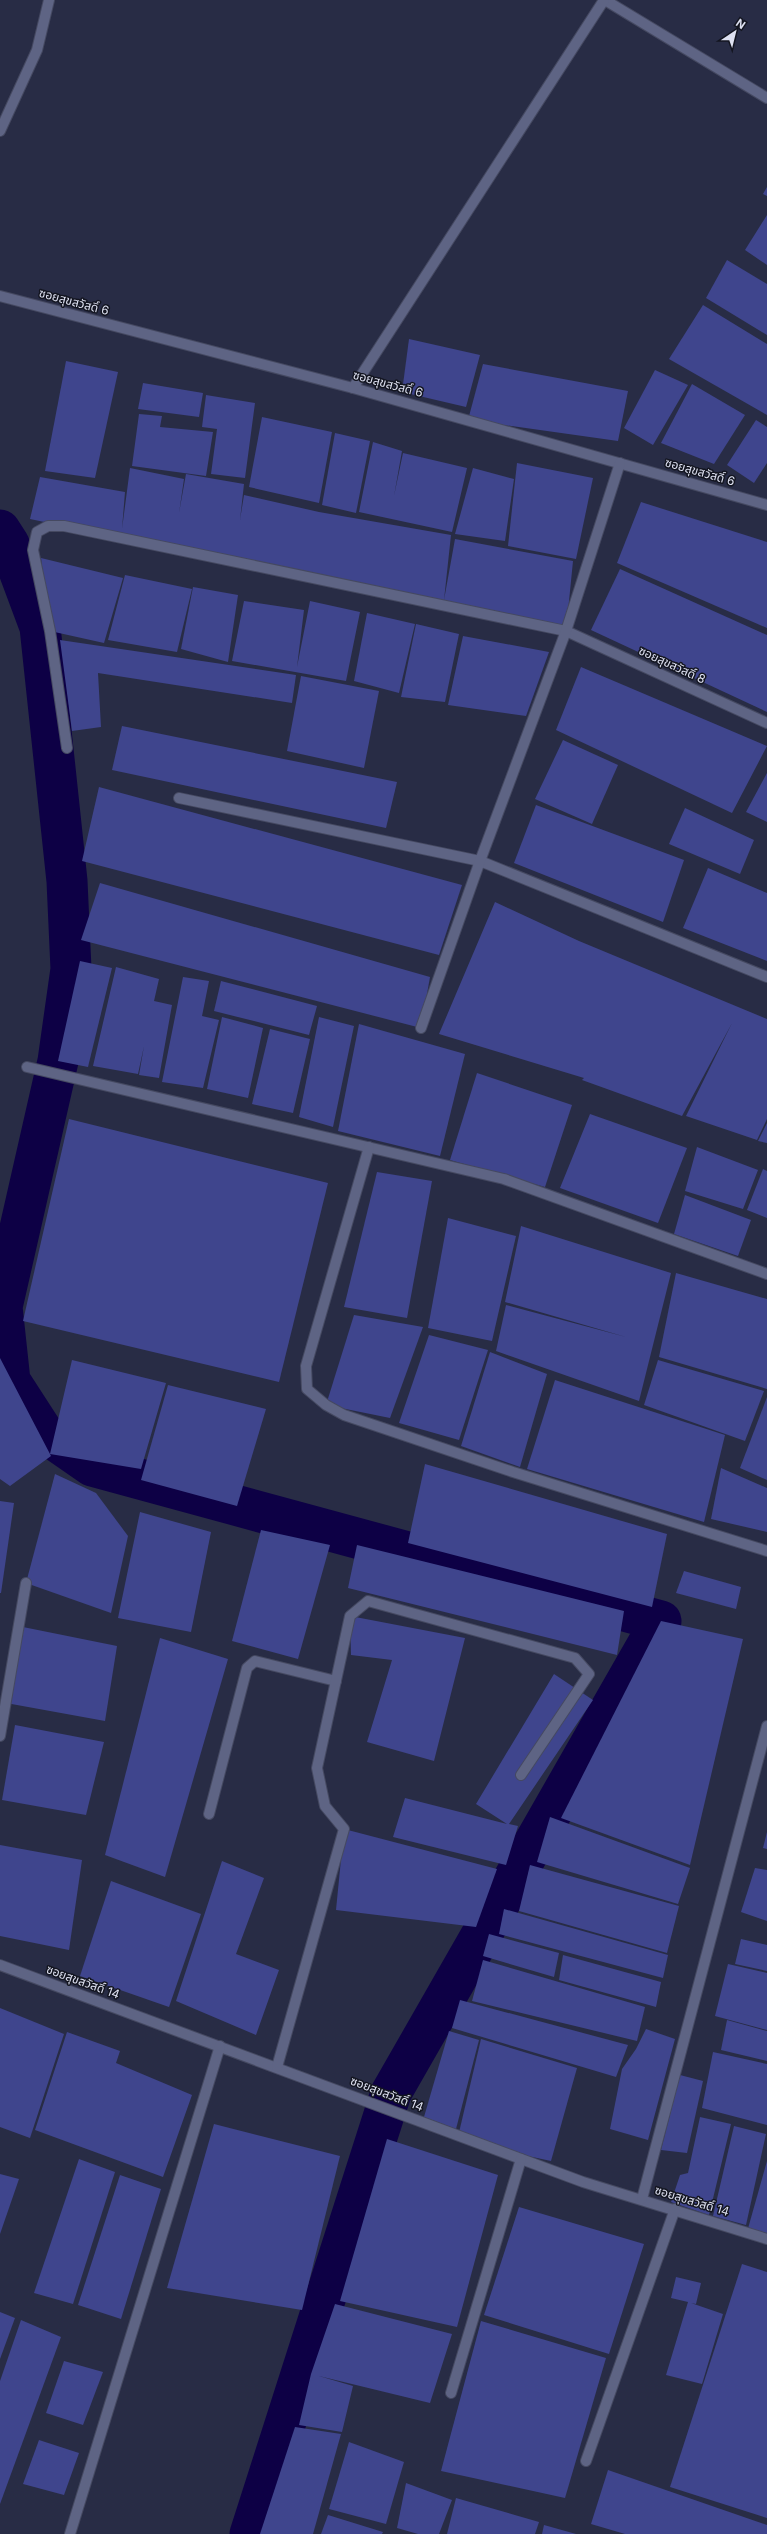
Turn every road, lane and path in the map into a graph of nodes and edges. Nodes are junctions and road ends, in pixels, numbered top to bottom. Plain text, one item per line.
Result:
1 (49, 0) edge
2 (604, 0) edge
3 (767, 98) edge
4 (0, 131) edge
5 (0, 296) edge
6 (353, 388) junction
7 (620, 464) junction
8 (767, 505) edge
9 (566, 631) junction
10 (767, 723) edge
11 (67, 748) dead end
12 (179, 798) dead end
13 (480, 861) junction
14 (767, 977) edge
15 (421, 1028) dead end
16 (31, 1068) dead end
17 (369, 1147) junction
18 (767, 1274) edge
19 (767, 1551) edge
20 (26, 1583) dead end
21 (336, 1681) junction
22 (767, 1726) edge
23 (0, 1736) edge
24 (521, 1775) dead end
25 (209, 1814) dead end
26 (0, 1965) edge
27 (220, 2046) junction
28 (277, 2067) junction
29 (521, 2159) junction
30 (642, 2199) junction
31 (675, 2209) junction
32 (767, 2239) edge
33 (451, 2393) dead end
34 (586, 2461) dead end
35 (70, 2534) edge

1 - 4 street
2 - 3 street
2 - 6 street
5 - 6 street, ซอยสุขสวัสดิ์ 6
6 - 7 street, ซอยสุขสวัสดิ์ 6
7 - 8 street, ซอยสุขสวัสดิ์ 6
7 - 9 street
9 - 10 street, ซอยสุขสวัสดิ์ 8
9 - 11 street, ซอยสุขสวัสดิ์ 8
9 - 13 street
12 - 13 street
13 - 14 street
13 - 15 street
16 - 17 street
17 - 18 street
17 - 19 street
20 - 23 street
21 - 24 street
21 - 25 street
21 - 28 street
22 - 30 street
26 - 27 street, ซอยสุขสวัสดิ์ 14
27 - 28 street, ซอยสุขสวัสดิ์ 14
27 - 35 street
28 - 29 street, ซอยสุขสวัสดิ์ 14
29 - 30 street, ซอยสุขสวัสดิ์ 14
29 - 33 street
30 - 31 street, ซอยสุขสวัสดิ์ 14
31 - 32 street, ซอยสุขสวัสดิ์ 14
31 - 34 street

